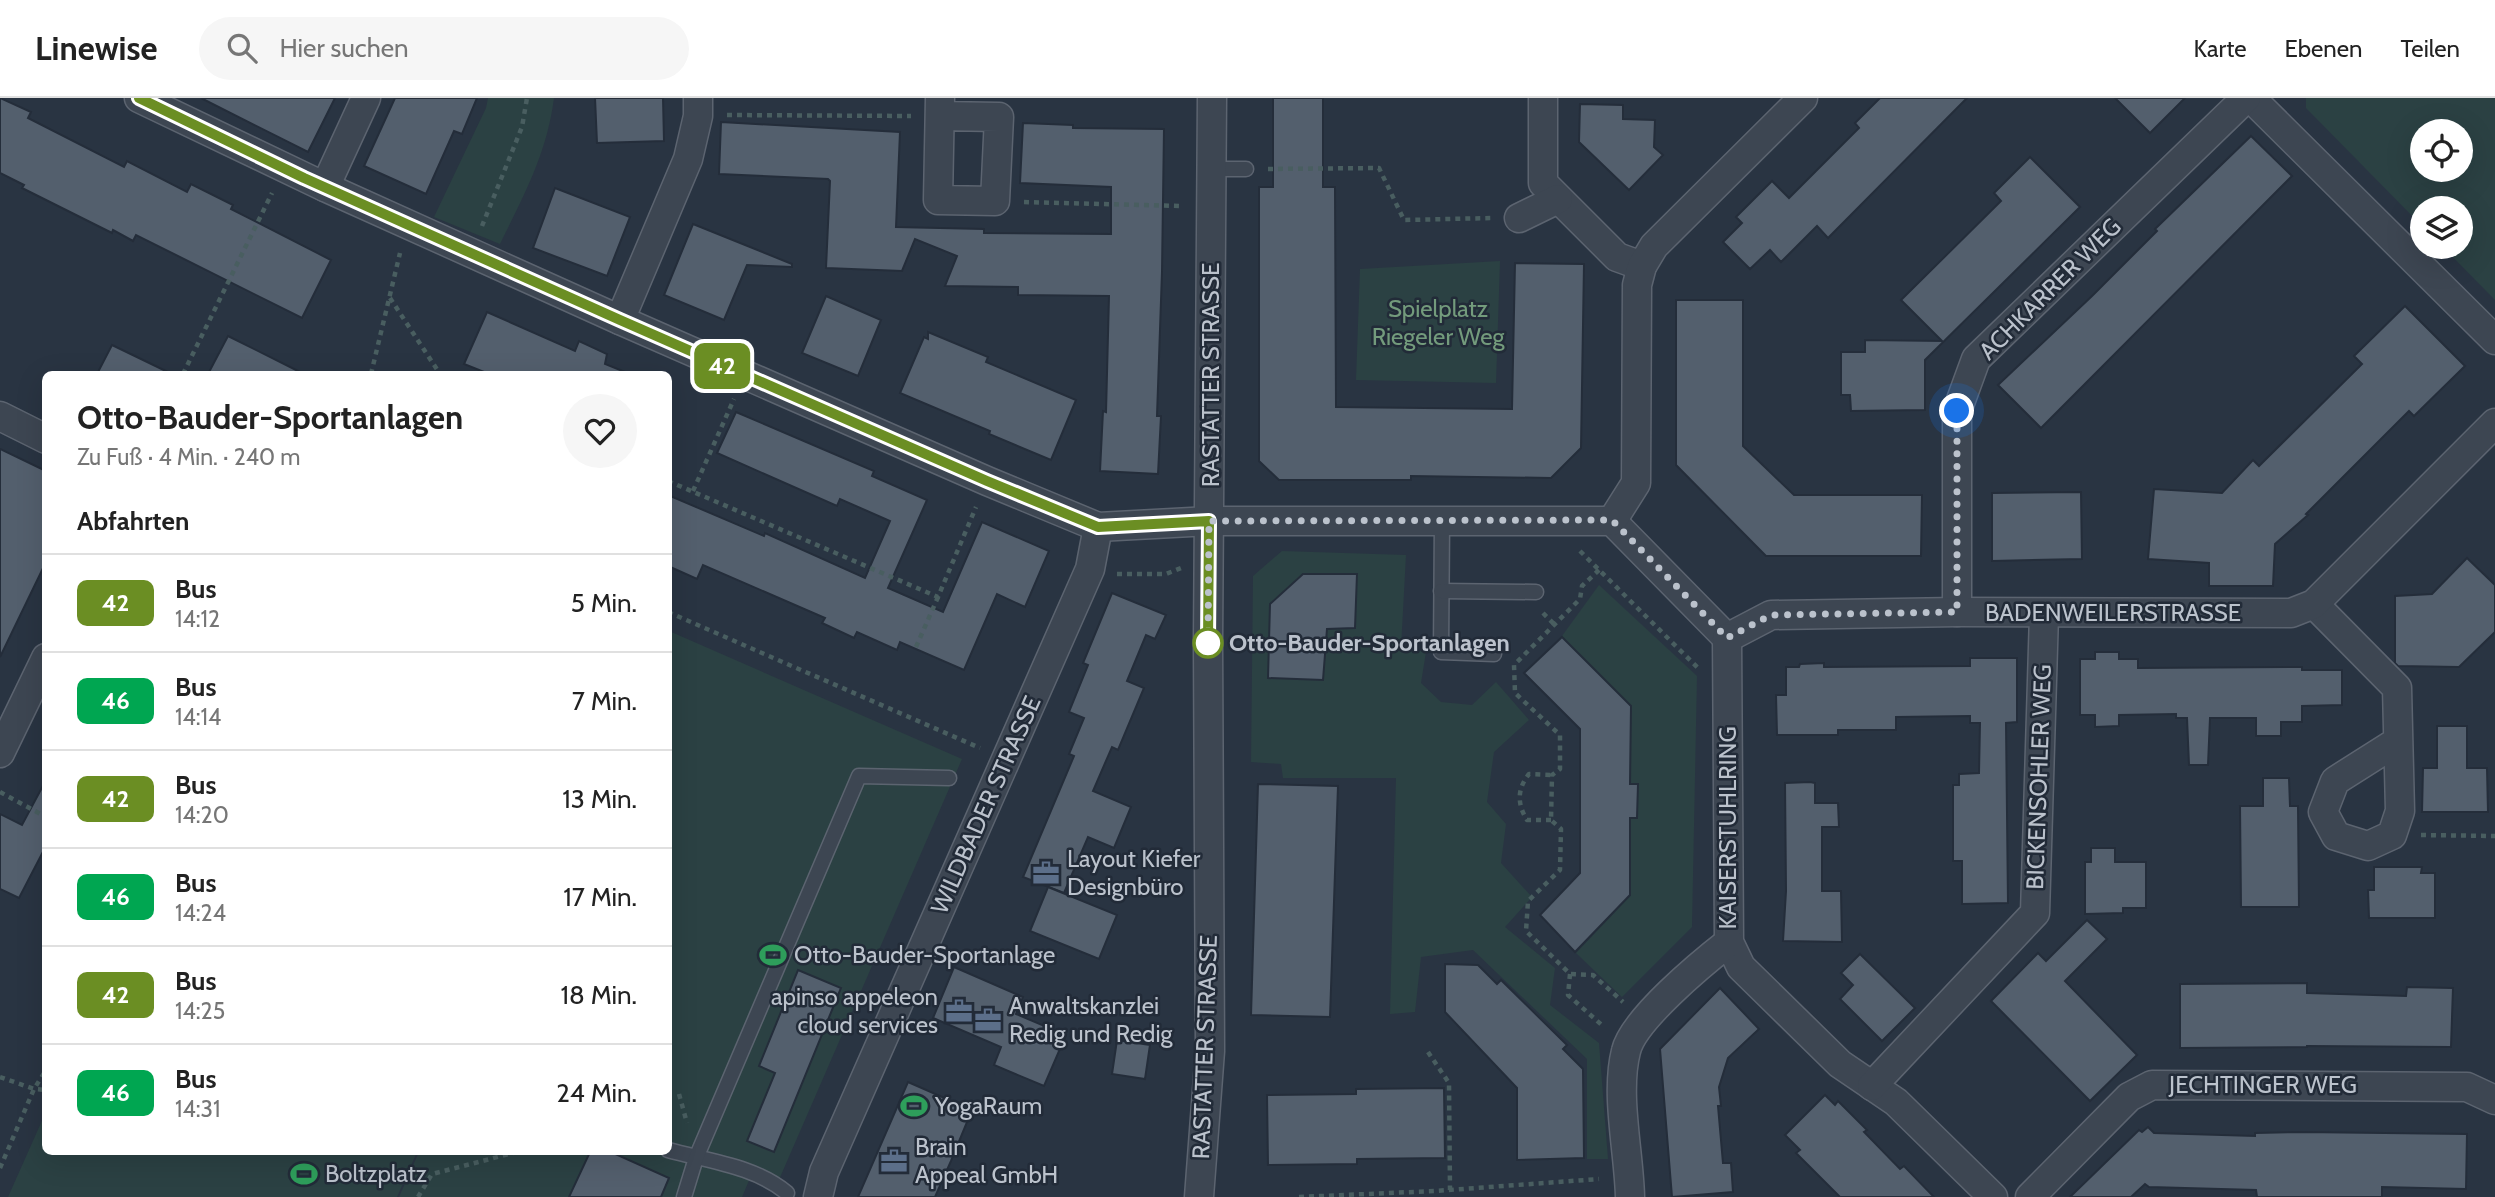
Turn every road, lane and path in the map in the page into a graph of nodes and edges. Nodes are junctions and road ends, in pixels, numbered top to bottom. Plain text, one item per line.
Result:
1 (139, 98) edge
2 (366, 98) edge
3 (527, 98) edge
4 (1212, 98) edge
5 (1543, 98) edge
6 (1803, 98) edge
7 (2248, 98) edge
8 (698, 107) edge
9 (940, 107) edge
10 (284, 169) junction
11 (1212, 169) junction
12 (1246, 169) joint
13 (325, 187) junction
14 (1558, 199) junction
15 (995, 201) junction
16 (1212, 207) junction
17 (1519, 218) joint
18 (407, 224) junction
19 (470, 253) junction
20 (1642, 267) junction
21 (390, 297) junction
22 (620, 320) junction
23 (2495, 340) edge
24 (184, 371) edge
25 (372, 371) edge
26 (438, 371) edge
27 (744, 376) junction
28 (0, 416) edge
29 (2495, 423) edge
30 (42, 437) edge
31 (987, 481) junction
32 (672, 483) edge
33 (693, 491) junction
34 (1612, 520) junction
35 (1209, 521) junction
36 (1442, 521) junction
37 (1098, 527) junction
38 (1577, 548) dead end
39 (1209, 551) junction
40 (1181, 568) dead end
41 (1599, 570) junction
42 (1441, 591) junction
43 (1536, 592) dead end
44 (938, 597) junction
45 (2314, 604) junction
46 (1957, 612) junction
47 (672, 614) edge
48 (2044, 614) junction
49 (1727, 638) junction
50 (916, 647) dead end
51 (1494, 654) dead end
52 (42, 666) edge
53 (1702, 672) dead end
54 (2398, 741) junction
55 (0, 753) edge
56 (1006, 759) junction
57 (1552, 775) junction
58 (950, 778) dead end
59 (0, 792) edge
60 (42, 815) edge
61 (1551, 820) junction
62 (2392, 835) junction
63 (2495, 836) edge
64 (1729, 942) junction
65 (1570, 974) junction
66 (1632, 994) dead end
67 (1623, 1003) junction
68 (1641, 1024) junction
69 (1626, 1048) junction
70 (1428, 1052) dead end
71 (42, 1076) edge
72 (0, 1077) edge
73 (1872, 1086) junction
74 (34, 1089) junction
75 (42, 1090) edge
76 (2495, 1100) edge
77 (672, 1151) edge
78 (505, 1155) edge
79 (696, 1158) junction
80 (0, 1168) edge
81 (1630, 1187) edge
82 (1450, 1190) junction
83 (787, 1193) dead end
84 (418, 1197) edge
85 (684, 1197) edge
86 (818, 1197) edge
87 (1199, 1197) edge
88 (1300, 1197) edge
89 (1993, 1197) edge
90 (2030, 1197) edge

1 - 10 street
2 - 13 street
3 - 19 path
4 - 11 street, RASTATTER STRASSE
5 - 14 street
6 - 20 street
7 - 23 street
7 - 46 street, ACHKARRER WEG
8 - 9 path
8 - 22 street
9 - 15 street
9 - 15 street
10 - 13 street
10 - 24 path
11 - 12 lane
11 - 16 street, RASTATTER STRASSE
12 - 17 path
13 - 18 street
14 - 17 street
14 - 20 street
15 - 16 path
16 - 35 street, RASTATTER STRASSE
18 - 19 street
18 - 21 path
19 - 22 street
20 - 34 street
21 - 25 path
21 - 26 path
22 - 27 street
27 - 31 street
27 - 33 path
28 - 30 street
29 - 45 street, BADENWEILERSTRASSE
31 - 37 street
31 - 44 path
32 - 33 path
33 - 44 path
34 - 36 street
34 - 49 street
35 - 36 street
35 - 37 street
35 - 39 street, RASTATTER STRASSE
36 - 42 lane
37 - 56 street, WILDBADER STRASSE
38 - 41 path
39 - 40 path
39 - 87 street, RASTATTER STRASSE
41 - 53 path
41 - 57 path
42 - 43 lane
42 - 51 lane
44 - 50 path
45 - 48 street, BADENWEILERSTRASSE
45 - 54 street
46 - 48 street, BADENWEILERSTRASSE
46 - 49 street, BADENWEILERSTRASSE
47 - 56 path
48 - 73 street, BICKENSOHLER WEG
49 - 64 street, KAISERSTUHLRING
52 - 55 street
54 - 62 street
54 - 62 street
56 - 86 street, WILDBADER STRASSE
57 - 61 path
57 - 61 path
58 - 79 lane
59 - 60 path
61 - 65 path
62 - 63 path
64 - 68 street
64 - 73 street, KAISERSTUHLRING
65 - 67 path
65 - 69 path
66 - 67 path
67 - 68 path
68 - 69 street
69 - 81 street
70 - 82 path
71 - 74 path
72 - 74 path
73 - 89 street, KAISERSTUHLRING
74 - 75 path
74 - 80 path
76 - 90 street, JECHTINGER WEG
77 - 79 lane
78 - 84 path
79 - 83 lane
79 - 85 lane
81 - 82 path
82 - 88 path

